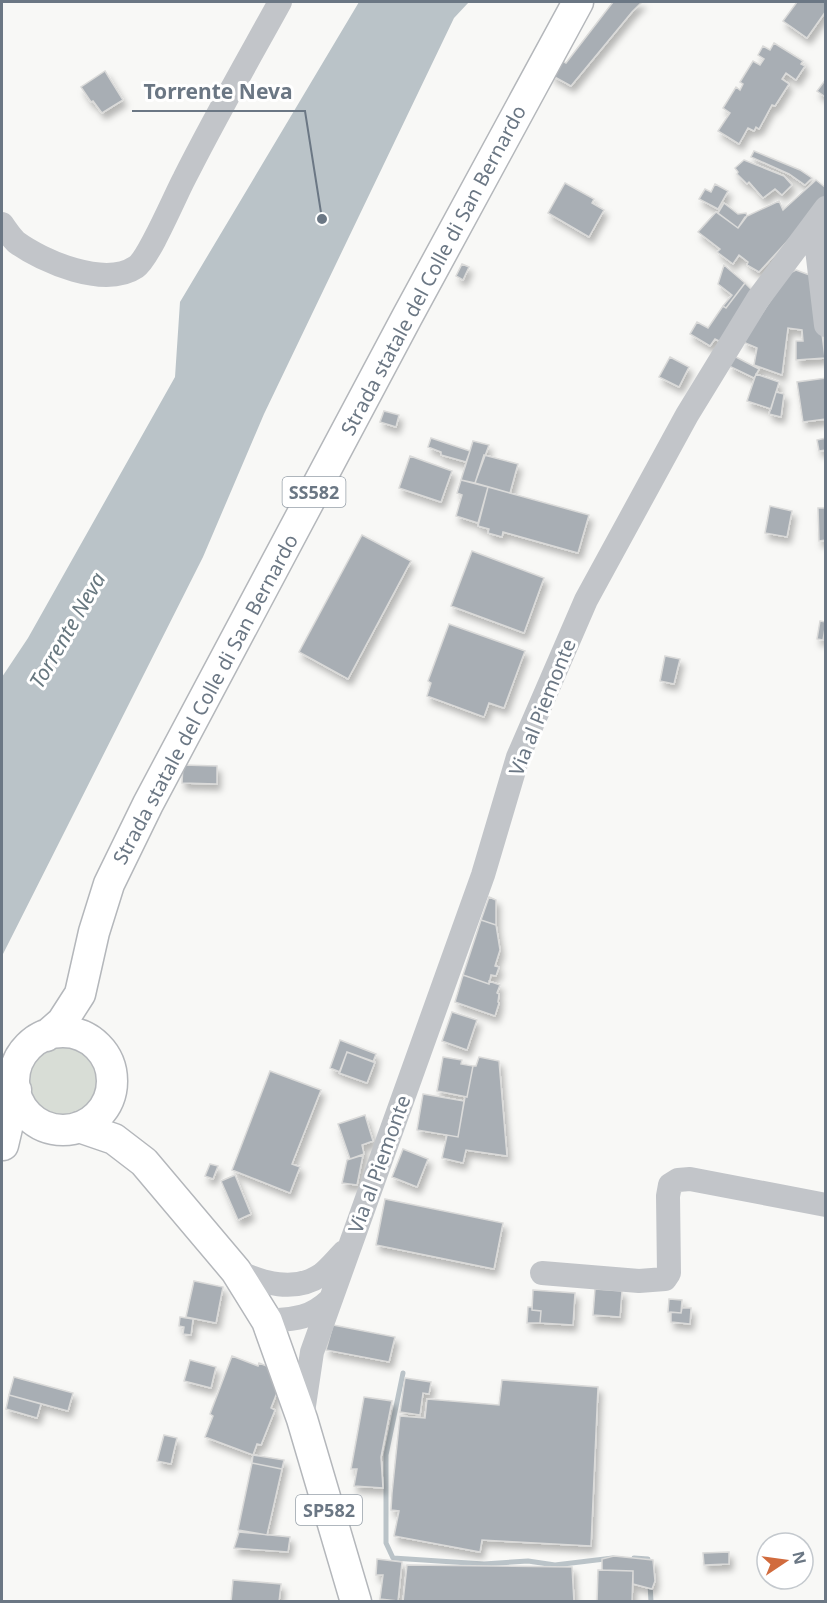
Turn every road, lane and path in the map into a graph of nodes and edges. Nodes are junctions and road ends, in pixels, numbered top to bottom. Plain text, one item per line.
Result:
1 (280, 2) edge
2 (578, 2) edge
3 (820, 216) edge
4 (2, 224) edge
5 (825, 326) edge
6 (80, 994) junction
7 (46, 1035) junction
8 (93, 1043) junction
9 (16, 1090) junction
10 (110, 1096) junction
11 (47, 1127) junction
12 (79, 1127) junction
13 (2, 1145) edge
14 (131, 1150) junction
15 (825, 1205) edge
16 (348, 1248) junction
17 (236, 1271) junction
18 (542, 1273) dead end
19 (330, 1300) junction
20 (267, 1321) junction
21 (302, 1419) junction
22 (356, 1602) edge

1 - 4 street
2 - 6 main road, Strada statale del Colle di San Bernardo / SS582
3 - 5 street
3 - 16 street, Via al Piemonte
6 - 7 main road, Strada statale del Colle di San Bernardo / SS582
6 - 8 main road, Strada statale del Colle di San Bernardo / SS582
7 - 8 main road
7 - 9 main road
8 - 10 main road
9 - 11 main road
9 - 13 main road
10 - 12 main road
10 - 14 main road, Via al Piemonte / SP582
11 - 12 main road
11 - 13 main road
12 - 14 main road, Via al Piemonte / SP582
14 - 17 main road, Via al Piemonte / SP582
15 - 18 street
16 - 17 street, Via al Piemonte
16 - 19 street, Via al Piemonte
17 - 20 main road, Via al Piemonte / SP582
19 - 20 street
19 - 21 street, Via al Piemonte
20 - 21 main road, Via al Piemonte / SP582
21 - 22 main road, Via al Piemonte / SP582

